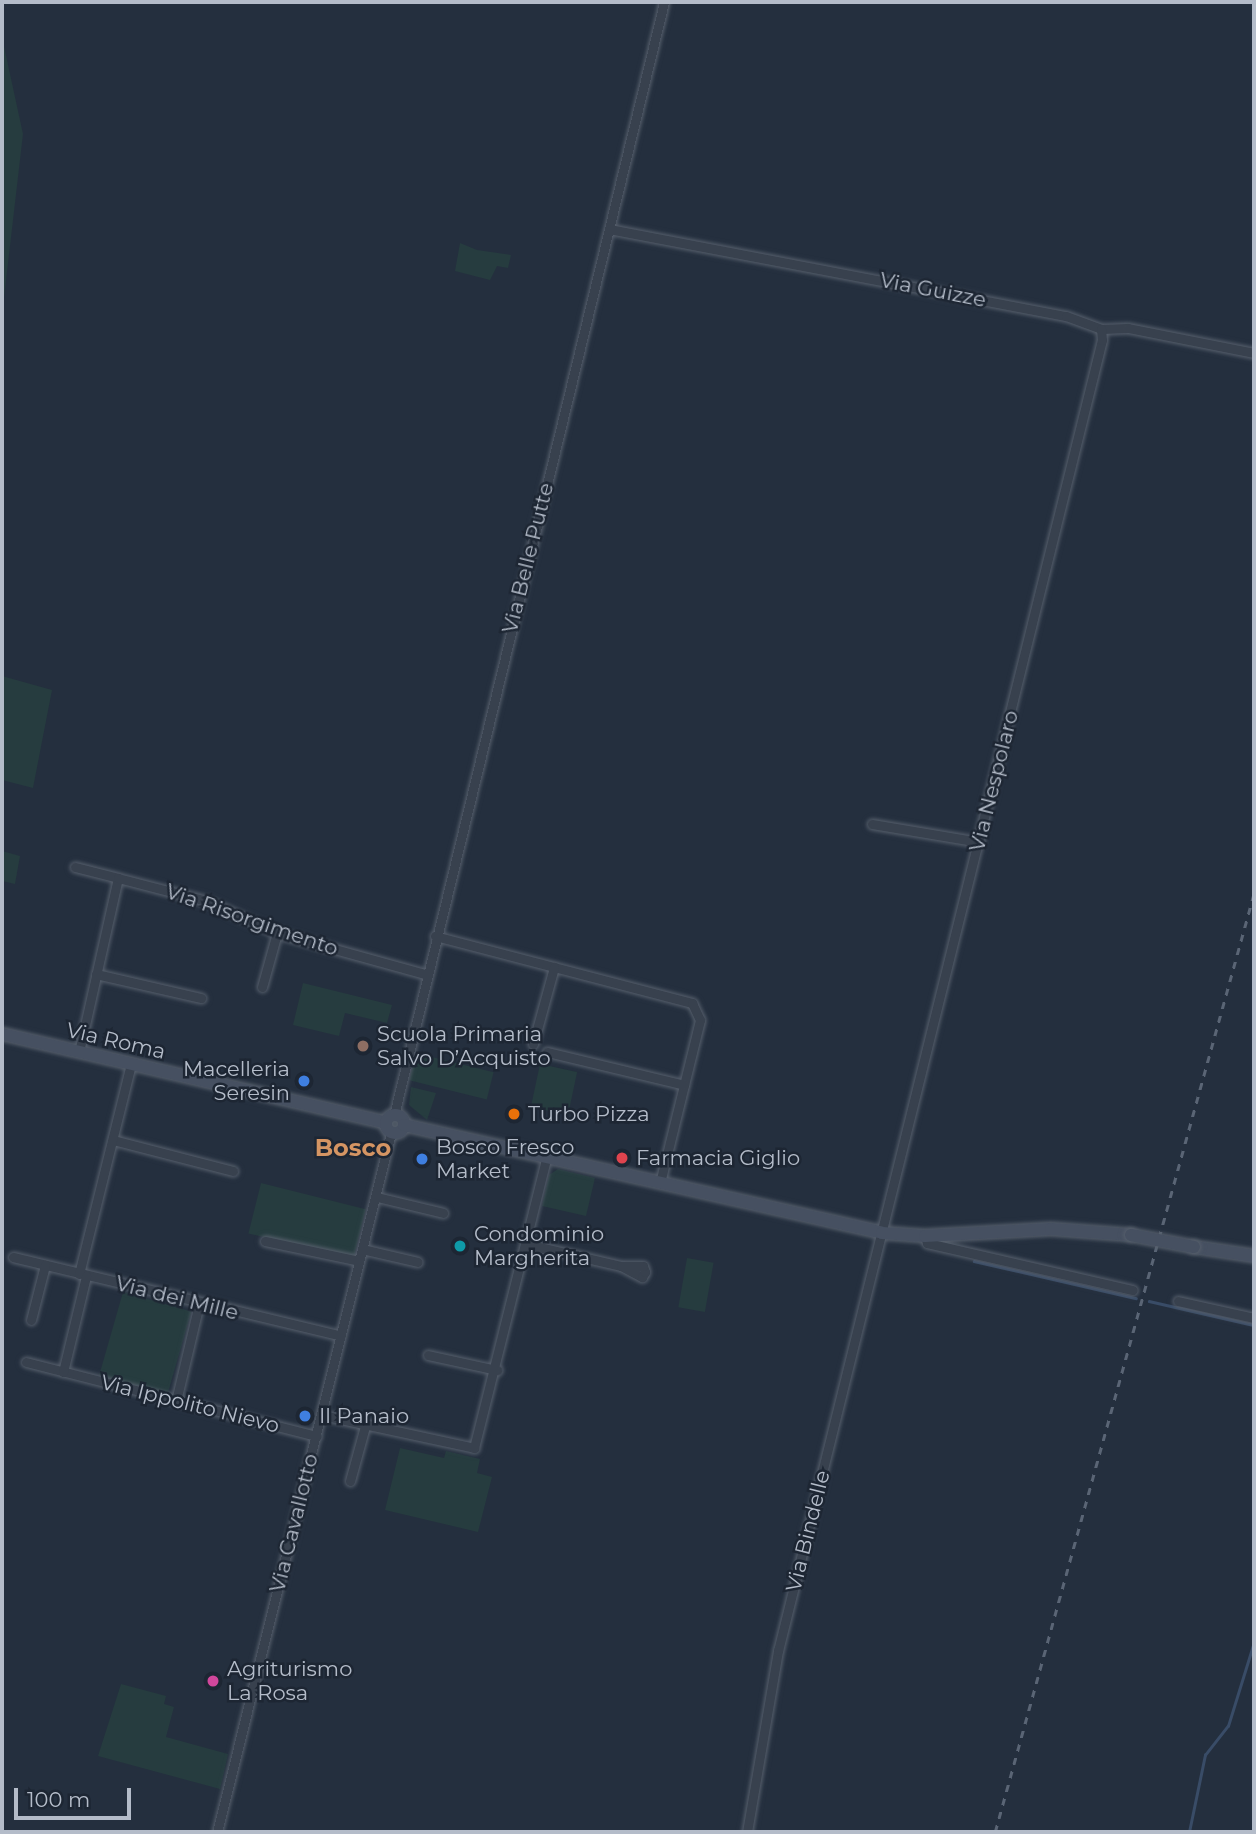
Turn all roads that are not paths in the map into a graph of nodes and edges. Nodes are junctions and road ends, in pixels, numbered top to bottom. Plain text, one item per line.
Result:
1 (664, 2) edge
2 (609, 229) junction
3 (1101, 329) junction
4 (1254, 353) edge
5 (872, 824) dead end
6 (979, 842) junction
7 (75, 867) dead end
8 (118, 878) junction
9 (277, 933) junction
10 (435, 936) junction
11 (554, 967) junction
12 (96, 974) junction
13 (425, 974) junction
14 (262, 987) dead end
15 (201, 998) dead end
16 (2, 1034) edge
17 (533, 1044) dead end
18 (79, 1052) junction
19 (547, 1052) dead end
20 (131, 1064) junction
21 (684, 1085) junction
22 (390, 1124) junction
23 (113, 1140) junction
24 (546, 1159) junction
25 (233, 1171) dead end
26 (660, 1183) junction
27 (377, 1196) junction
28 (443, 1213) dead end
29 (882, 1233) junction
30 (925, 1236) junction
31 (265, 1241) dead end
32 (526, 1244) junction
33 (362, 1249) junction
34 (1254, 1256) edge
35 (13, 1257) dead end
36 (359, 1261) junction
37 (418, 1262) dead end
38 (45, 1265) junction
39 (621, 1266) dead end
40 (82, 1275) junction
41 (1133, 1290) dead end
42 (1178, 1301) dead end
43 (199, 1304) junction
44 (1254, 1318) edge
45 (32, 1320) dead end
46 (341, 1336) junction
47 (428, 1355) dead end
48 (26, 1362) dead end
49 (497, 1370) junction
50 (63, 1371) junction
51 (176, 1401) junction
52 (322, 1415) junction
53 (365, 1426) junction
54 (317, 1436) junction
55 (351, 1480) dead end
56 (217, 1832) edge
57 (747, 1832) edge

1 - 2 street, Via Belle Putte
2 - 3 street, Via Guizze
2 - 10 street, Via Belle Putte
3 - 4 street, Via Guizze
3 - 6 street, Via Nespolaro
5 - 6 street
6 - 29 street, Via Nespolaro
7 - 8 street, Via Risorgimento
8 - 9 street, Via Risorgimento
8 - 12 street
9 - 13 street, Via Risorgimento
9 - 14 street
10 - 11 street
10 - 13 street, Via Belle Putte
11 - 17 street
11 - 21 street
12 - 15 street
12 - 18 street
13 - 22 street, Via Belle Putte
16 - 18 street, Via Roma
18 - 20 street, Via Roma
19 - 21 street
20 - 22 street, Via Roma
20 - 23 street
21 - 26 street
22 - 24 street
22 - 27 street, Via Cavallotto
23 - 25 street
23 - 40 street
24 - 26 street
24 - 32 street
26 - 29 street
27 - 28 street
27 - 33 street, Via Cavallotto
29 - 30 street
29 - 57 street, Via Bindelle
30 - 34 street, bridge
30 - 41 street
31 - 36 street
32 - 39 street
32 - 49 street
33 - 36 street, Via Cavallotto
33 - 37 street
35 - 38 street, Via dei Mille
36 - 46 street, Via Cavallotto
38 - 40 street, Via dei Mille
38 - 45 street
40 - 43 street, Via dei Mille
40 - 50 street
42 - 44 street
43 - 46 street, Via dei Mille
43 - 51 street
46 - 52 street, Via Cavallotto
47 - 49 street
48 - 50 street, Via Ippolito Nievo
49 - 53 street
50 - 51 street, Via Ippolito Nievo
51 - 54 street, Via Ippolito Nievo
52 - 53 street
52 - 54 street, Via Cavallotto
53 - 55 street
54 - 56 street, Via Cavallotto

